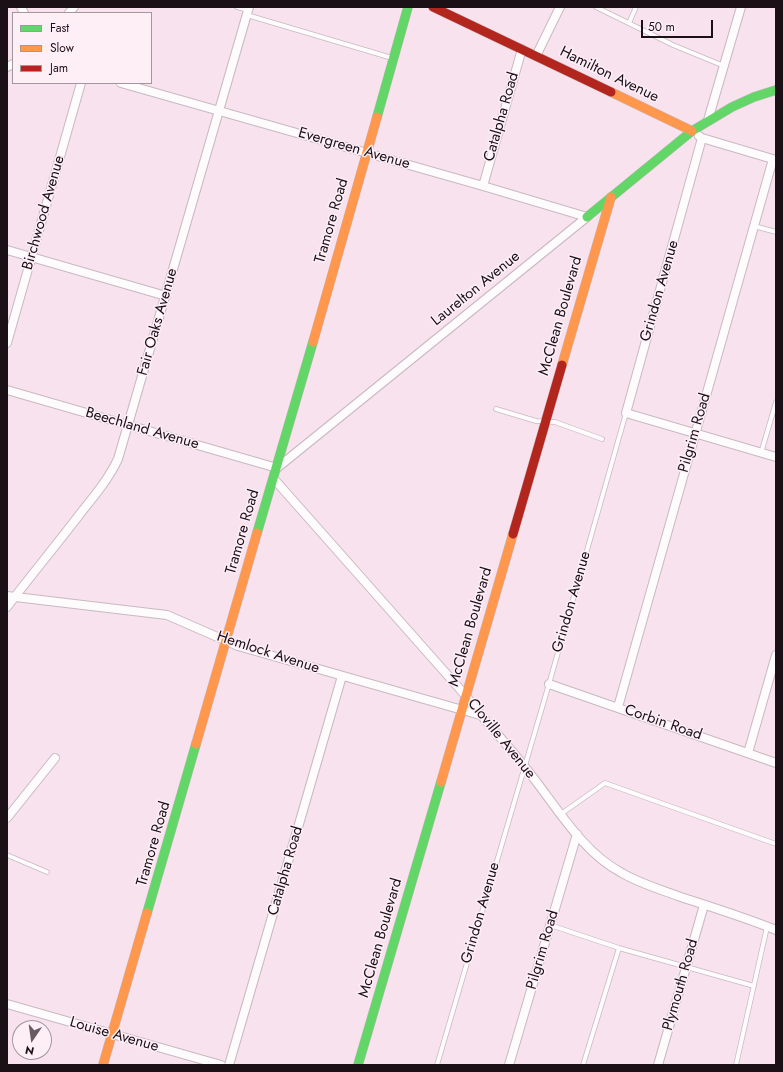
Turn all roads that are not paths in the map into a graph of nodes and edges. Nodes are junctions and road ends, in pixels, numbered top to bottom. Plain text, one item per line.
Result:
1 (238, 7) edge
2 (408, 7) edge
3 (433, 7) edge
4 (560, 7) edge
5 (596, 7) edge
6 (636, 7) edge
7 (741, 7) edge
8 (248, 11) edge
9 (628, 23) junction
10 (522, 49) junction
11 (536, 56) junction
12 (394, 58) junction
13 (724, 67) junction
14 (81, 84) edge
15 (124, 84) edge
16 (776, 90) edge
17 (218, 111) junction
18 (708, 120) junction
19 (692, 130) junction
20 (702, 138) junction
21 (366, 153) junction
22 (774, 160) edge
23 (483, 186) junction
24 (611, 197) junction
25 (587, 217) junction
26 (754, 226) junction
27 (776, 232) edge
28 (7, 250) edge
29 (31, 257) junction
30 (166, 296) junction
31 (7, 343) edge
32 (7, 390) edge
33 (776, 402) edge
34 (496, 409) dead end
35 (626, 413) junction
36 (545, 421) junction
37 (129, 425) junction
38 (695, 433) junction
39 (602, 439) dead end
40 (761, 453) junction
41 (776, 457) edge
42 (277, 468) junction
43 (274, 479) junction
44 (11, 596) edge
45 (7, 607) edge
46 (226, 642) junction
47 (776, 655) edge
48 (342, 676) junction
49 (549, 684) junction
50 (466, 696) junction
51 (618, 707) junction
52 (462, 710) junction
53 (480, 715) junction
54 (748, 753) junction
55 (55, 758) dead end
56 (776, 763) edge
57 (525, 766) junction
58 (561, 814) junction
59 (7, 818) edge
60 (577, 834) junction
61 (776, 844) edge
62 (7, 854) edge
63 (47, 872) dead end
64 (704, 905) junction
65 (550, 925) junction
66 (767, 926) junction
67 (776, 930) edge
68 (619, 948) junction
69 (687, 967) junction
70 (754, 986) junction
71 (7, 1004) edge
72 (112, 1034) junction
73 (103, 1065) edge
74 (221, 1065) edge
75 (229, 1065) edge
76 (358, 1065) edge
77 (437, 1065) edge
78 (509, 1065) edge
79 (583, 1065) edge
80 (658, 1065) edge
81 (736, 1065) edge

1 - 8 lane
2 - 12 street, Tramore Road
3 - 10 street, Hamilton Avenue
4 - 11 street
5 - 9 lane
6 - 9 lane
7 - 13 street
8 - 12 lane
8 - 17 street, Fair Oaks Avenue
9 - 13 lane
10 - 11 street, Hamilton Avenue
10 - 23 street, Catalpha Road
11 - 19 street, Hamilton Avenue
12 - 21 street, Tramore Road
13 - 18 street
14 - 29 street, Birchwood Avenue
15 - 17 street, Evergreen Avenue
16 - 18 street, Laurelton Avenue
17 - 21 street, Evergreen Avenue
17 - 30 street, Fair Oaks Avenue
18 - 19 street, Laurelton Avenue
19 - 20 street, Hamilton Avenue
19 - 24 street, Laurelton Avenue
20 - 22 street, Hamilton Avenue
20 - 35 street, Grindon Avenue
21 - 23 street, Evergreen Avenue
21 - 42 street, Tramore Road
22 - 26 street, Pilgrim Road
23 - 25 street, Evergreen Avenue
24 - 25 street, Laurelton Avenue
24 - 36 street, McClean Boulevard
25 - 42 street, Laurelton Avenue
26 - 27 lane
26 - 38 street, Pilgrim Road
28 - 29 street
29 - 30 street
29 - 31 street, Birchwood Avenue
30 - 37 street, Fair Oaks Avenue
32 - 37 street, Beechland Avenue
33 - 40 lane
34 - 36 lane
35 - 38 street
35 - 49 lane, Grindon Avenue
36 - 39 lane
36 - 50 street, McClean Boulevard
37 - 42 street, Beechland Avenue
37 - 44 street, Fair Oaks Avenue
38 - 40 street
38 - 51 street, Pilgrim Road
40 - 41 street
42 - 43 street, Tramore Road
43 - 46 street, Tramore Road
43 - 50 street, Cloville Avenue
44 - 45 street, Fair Oaks Avenue
44 - 46 street, Hemlock Avenue
46 - 48 street, Hemlock Avenue
46 - 72 street, Tramore Road
47 - 54 street
48 - 52 street, Hemlock Avenue
48 - 75 street, Catalpha Road
49 - 51 street, Corbin Road
49 - 57 lane, Grindon Avenue
50 - 52 street, McClean Boulevard
50 - 53 street, Cloville Avenue
51 - 54 street, Corbin Road
52 - 53 street, Hemlock Avenue
52 - 76 street, McClean Boulevard
53 - 57 street, Cloville Avenue
54 - 56 street, Corbin Road
55 - 59 street
57 - 58 street, Cloville Avenue
57 - 77 lane, Grindon Avenue
58 - 60 street, Cloville Avenue
58 - 61 lane
60 - 64 street, Cloville Avenue
60 - 65 street, Pilgrim Road
62 - 63 lane
64 - 66 street, Cloville Avenue
64 - 69 street, Plymouth Road
65 - 68 lane
65 - 78 street, Pilgrim Road
66 - 67 street, Cloville Avenue
66 - 70 lane
68 - 69 lane
68 - 79 lane
69 - 70 lane
69 - 80 street, Plymouth Road
70 - 81 lane
71 - 72 street, Louise Avenue
72 - 73 street, Tramore Road
72 - 74 street, Louise Avenue

